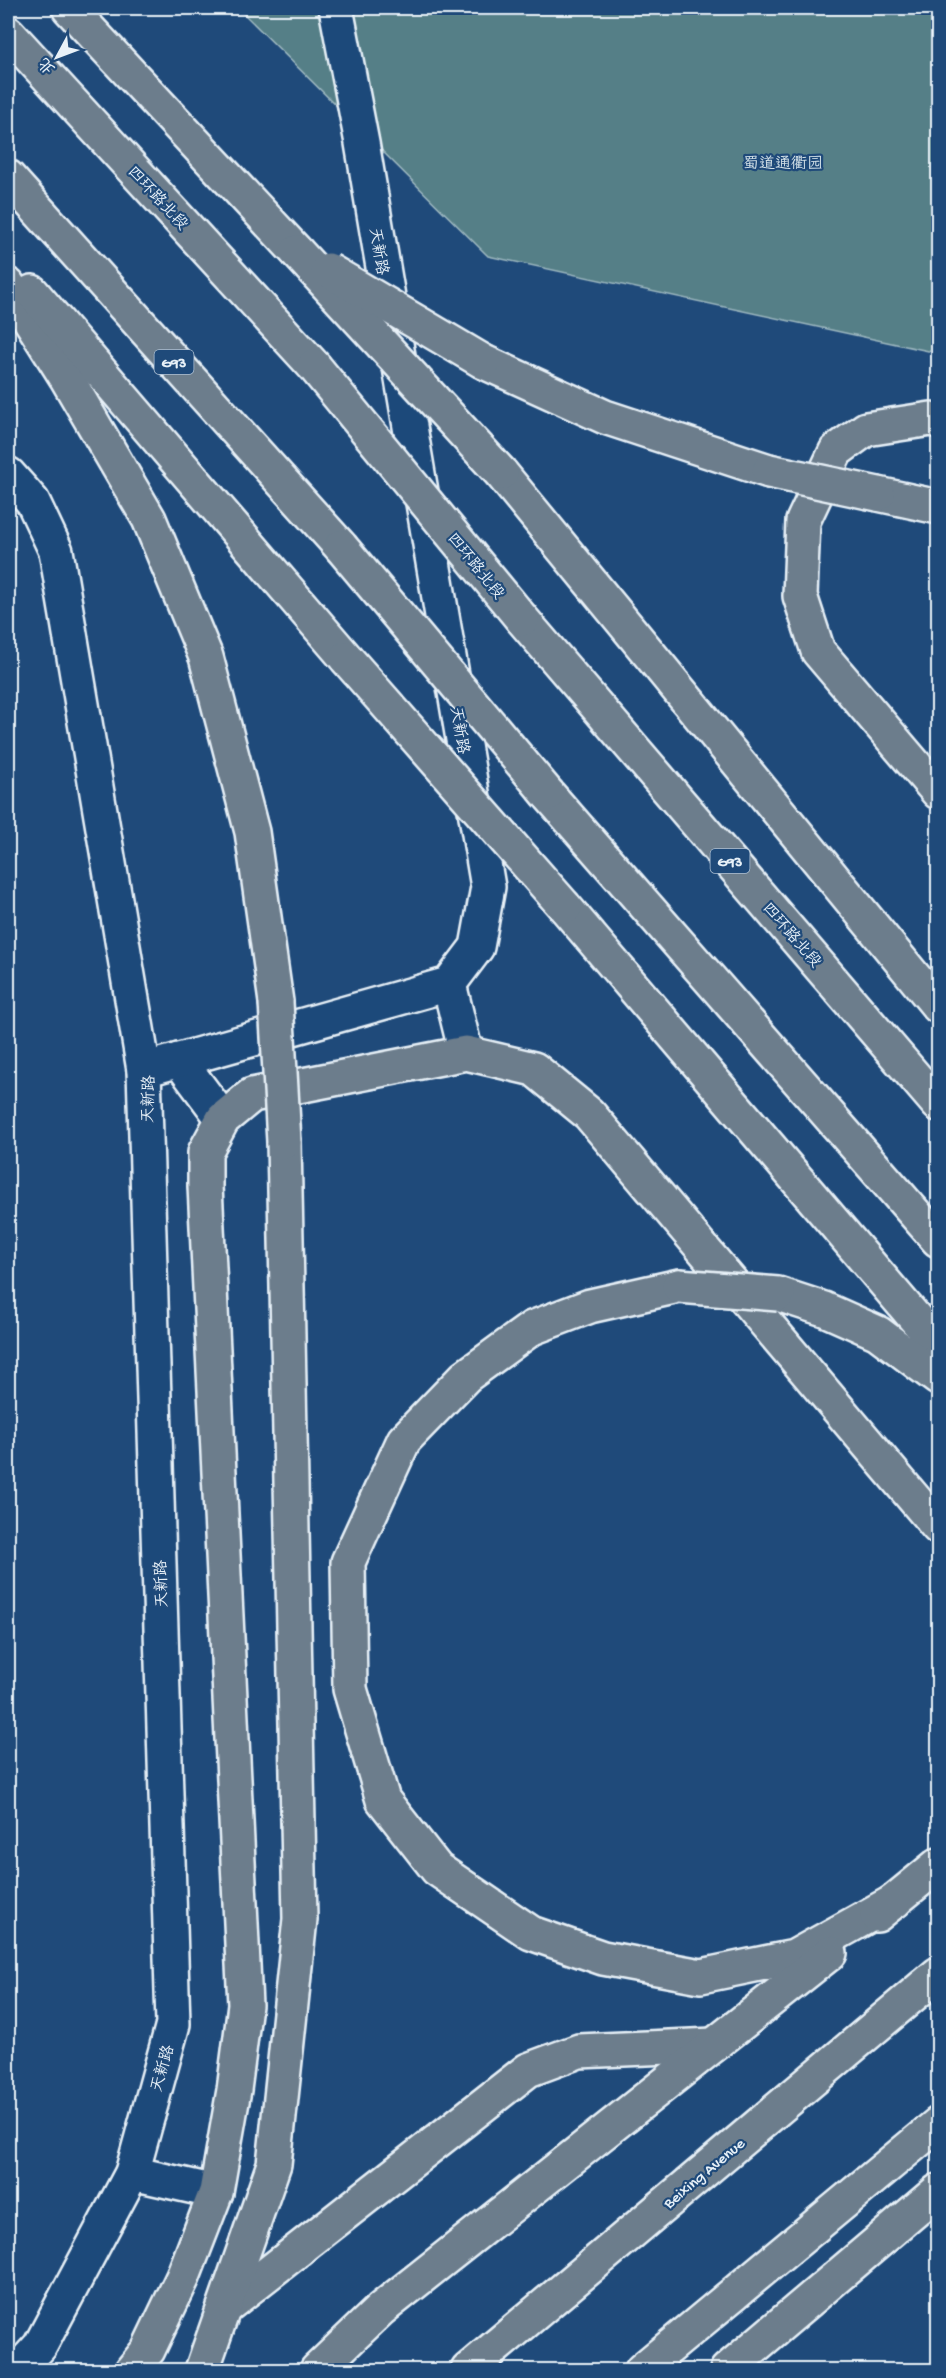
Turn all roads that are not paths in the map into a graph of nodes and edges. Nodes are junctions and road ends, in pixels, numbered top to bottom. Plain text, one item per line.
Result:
1 (69, 8) edge
2 (336, 8) edge
3 (8, 33) edge
4 (8, 177) edge
5 (297, 252) junction
6 (8, 263) edge
7 (8, 285) edge
8 (939, 421) edge
9 (8, 474) edge
10 (939, 507) edge
11 (939, 792) edge
12 (449, 984) junction
13 (939, 1006) edge
14 (466, 1053) junction
15 (179, 1060) junction
16 (144, 1070) junction
17 (939, 1104) edge
18 (223, 1119) junction
19 (939, 1240) edge
20 (939, 1345) edge
21 (939, 1378) edge
22 (939, 1527) edge
23 (939, 1865) edge
24 (895, 1901) junction
25 (939, 1974) edge
26 (714, 2045) junction
27 (939, 2124) edge
28 (132, 2172) junction
29 (939, 2191) edge
30 (216, 2192) junction
31 (224, 2308) junction
32 (18, 2370) edge
33 (132, 2370) edge
34 (202, 2370) edge
35 (317, 2370) edge
36 (468, 2370) edge
37 (642, 2370) edge
38 (727, 2370) edge

1 - 5 main road
2 - 12 street, 天新路
3 - 17 main road, 四环路北段 / G93, bridge
4 - 19 main road, G93, bridge
5 - 10 main road, bridge
5 - 13 main road, bridge
6 - 20 main road, bridge
7 - 31 main road, bridge
8 - 11 main road
9 - 16 street
12 - 14 street
12 - 15 street, 天新路
14 - 18 main road
14 - 22 main road
15 - 16 street, 天新路
15 - 18 street
16 - 28 street, 天新路
18 - 30 main road
21 - 24 main road, bridge
23 - 24 main road
24 - 26 main road
25 - 36 main road, Beixing Avenue
26 - 31 main road
26 - 35 main road
27 - 37 main road
28 - 30 street
28 - 32 street, 天新路
29 - 38 main road
30 - 33 main road
31 - 34 main road

